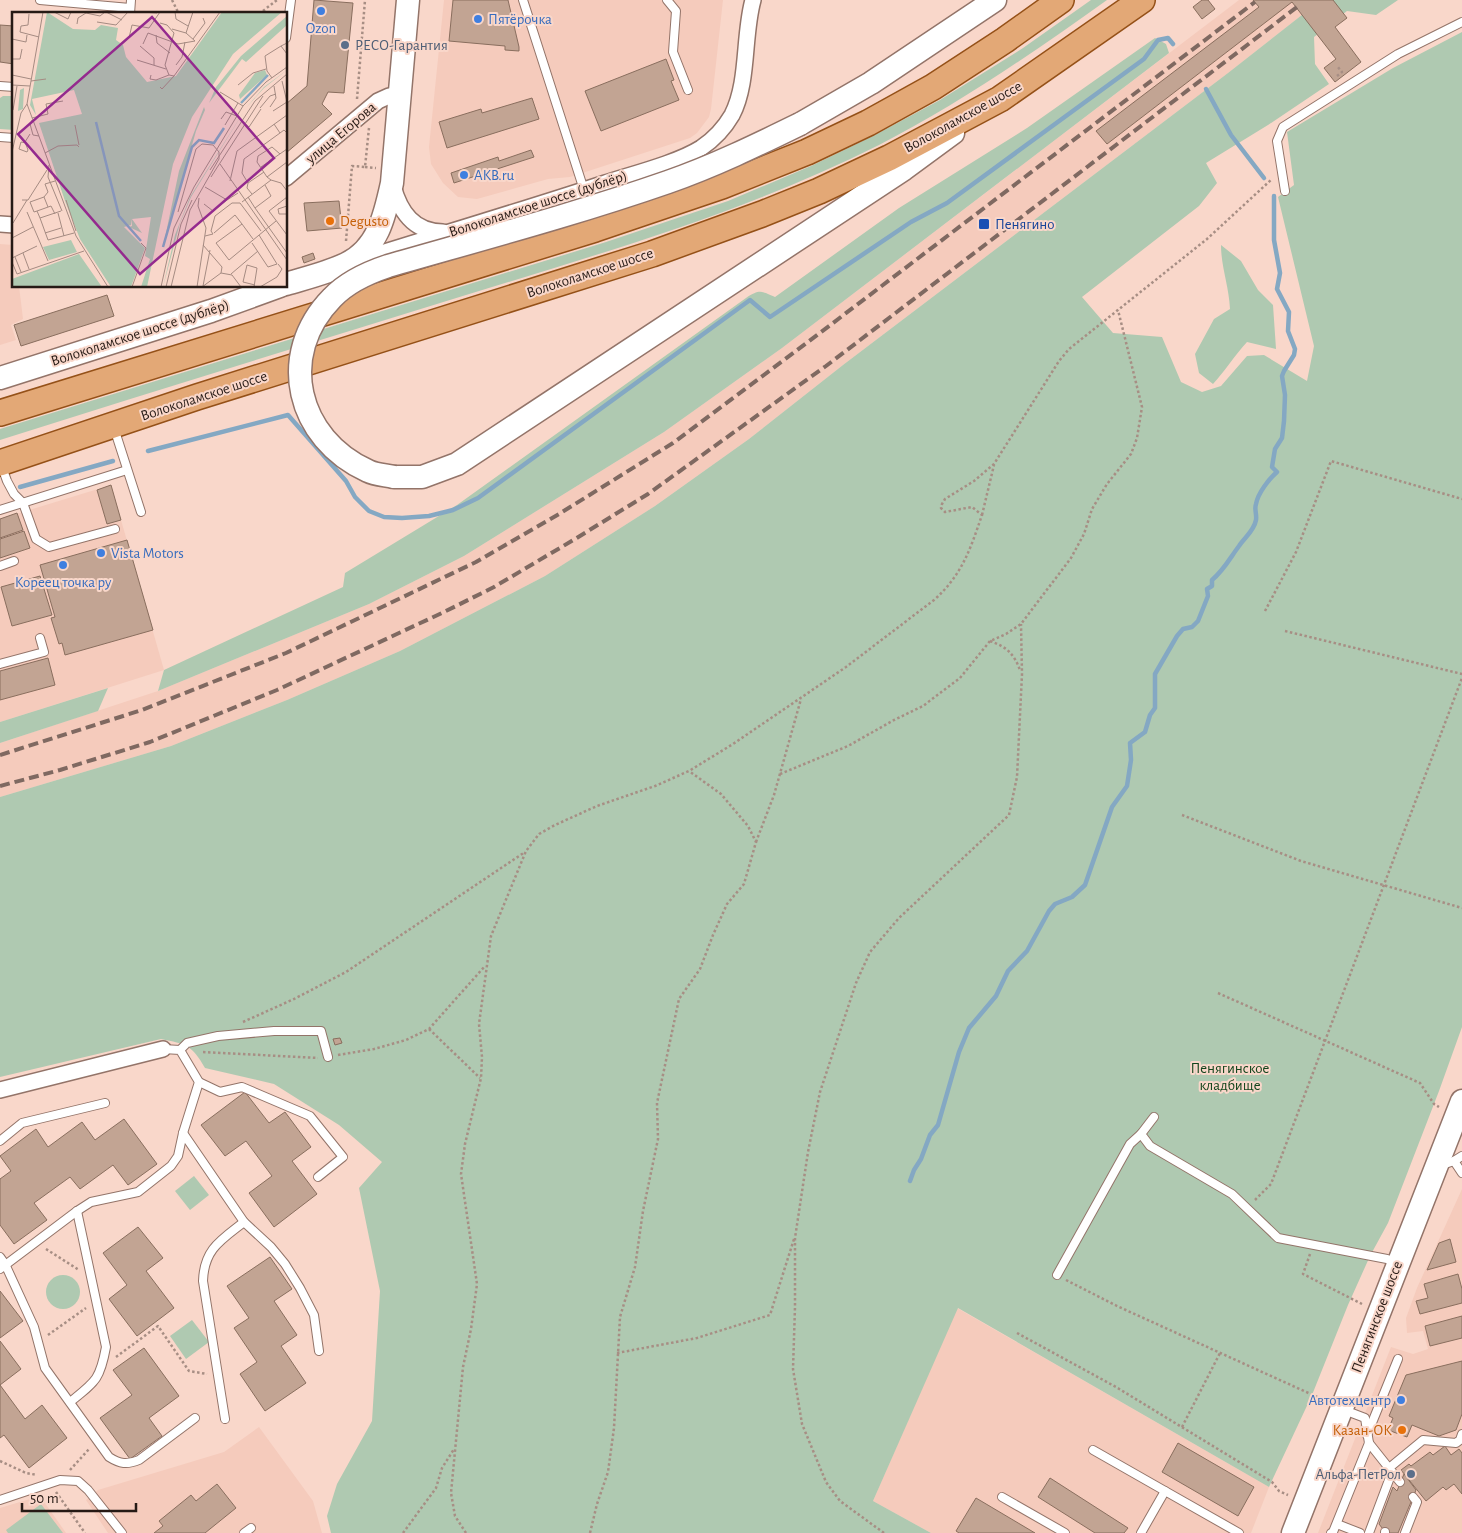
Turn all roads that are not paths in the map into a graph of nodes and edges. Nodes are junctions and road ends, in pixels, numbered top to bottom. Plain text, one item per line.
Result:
1 (40, 0) edge
2 (290, 0) edge
3 (408, 0) edge
4 (523, 0) edge
5 (667, 0) edge
6 (753, 0) edge
7 (995, 0) edge
8 (1062, 0) edge
9 (1142, 0) edge
10 (130, 7) edge
11 (288, 19) edge
12 (1462, 22) edge
13 (688, 90) dead end
14 (399, 94) junction
15 (1000, 99) junction
16 (288, 176) edge
17 (392, 183) junction
18 (584, 190) junction
19 (1285, 191) dead end
20 (450, 232) junction
21 (346, 254) junction
22 (288, 282) edge
23 (420, 283) junction
24 (288, 287) edge
25 (275, 288) edge
26 (0, 378) edge
27 (0, 413) edge
28 (113, 426) junction
29 (0, 463) edge
30 (127, 470) junction
31 (23, 503) junction
32 (0, 510) edge
33 (140, 512) dead end
34 (115, 529) dead end
35 (14, 561) dead end
36 (0, 566) edge
37 (40, 638) dead end
38 (0, 664) edge
39 (163, 1049) joint
40 (180, 1050) junction
41 (328, 1057) road end
42 (199, 1082) junction
43 (0, 1090) edge
44 (105, 1103) dead end
45 (1451, 1104) edge
46 (1154, 1117) dead end
47 (183, 1132) junction
48 (1141, 1134) junction
49 (0, 1141) edge
50 (1462, 1156) edge
51 (1445, 1164) junction
52 (1462, 1173) edge
53 (318, 1176) dead end
54 (77, 1210) junction
55 (244, 1222) junction
56 (0, 1257) edge
57 (1398, 1263) junction
58 (3, 1266) edge
59 (1057, 1276) road end
60 (319, 1351) dead end
61 (1398, 1360) dead end
62 (70, 1402) junction
63 (1334, 1405) junction
64 (195, 1418) dead end
65 (225, 1419) dead end
66 (1367, 1435) junction
67 (1462, 1435) edge
68 (1369, 1443) junction
69 (1094, 1450) dead end
70 (1391, 1470) junction
71 (1400, 1482) dead end
72 (1165, 1492) junction
73 (1002, 1497) dead end
74 (1413, 1497) dead end
75 (0, 1500) edge
76 (1336, 1524) junction
77 (252, 1528) dead end
78 (122, 1533) edge
79 (244, 1533) edge
80 (1065, 1533) edge
81 (1141, 1533) edge
82 (1239, 1533) edge
83 (1293, 1533) edge
84 (1331, 1533) edge
85 (1360, 1533) edge
86 (1369, 1533) edge
87 (1404, 1533) edge

1 - 10 lane
2 - 11 lane
3 - 14 main road
4 - 18 lane
5 - 13 lane
6 - 18 street, Волоколамское шоссе (дублёр)
7 - 15 main road, bridge
8 - 23 main road
9 - 15 main road, Волоколамское шоссе
12 - 19 lane
14 - 16 street, улица Егорова
14 - 17 main road
15 - 28 main road, Волоколамское шоссе
17 - 20 street
17 - 21 main road
18 - 20 street, Волоколамское шоссе (дублёр)
20 - 21 street, Волоколамское шоссе (дублёр)
21 - 22 main road, Волоколамское шоссе (дублёр)
23 - 24 main road
23 - 27 main road
25 - 26 main road, Волоколамское шоссе (дублёр)
28 - 29 main road, Волоколамское шоссе
28 - 30 lane
29 - 31 lane
30 - 31 lane
30 - 33 lane
31 - 32 lane
31 - 34 lane
35 - 36 lane
37 - 38 lane
39 - 40 lane
39 - 43 street
40 - 41 lane
40 - 42 lane
42 - 47 lane
42 - 53 lane
44 - 49 lane
45 - 51 main road, Пенягинское шоссе
46 - 48 lane
47 - 54 lane
47 - 55 lane
48 - 57 lane
48 - 59 lane
50 - 51 lane
51 - 52 lane
51 - 57 main road, Пенягинское шоссе
54 - 58 lane
54 - 62 lane
55 - 60 lane
55 - 65 lane
56 - 58 lane
57 - 63 main road, Пенягинское шоссе
58 - 62 lane
61 - 66 lane
62 - 64 lane
63 - 66 lane
63 - 83 main road, Пенягинское шоссе
66 - 68 lane
67 - 70 lane
68 - 70 lane
68 - 76 lane
69 - 72 lane
70 - 71 lane
70 - 86 lane
72 - 81 lane
72 - 82 lane
73 - 80 lane
74 - 87 lane
75 - 78 lane
76 - 84 lane
76 - 85 lane
77 - 79 lane

